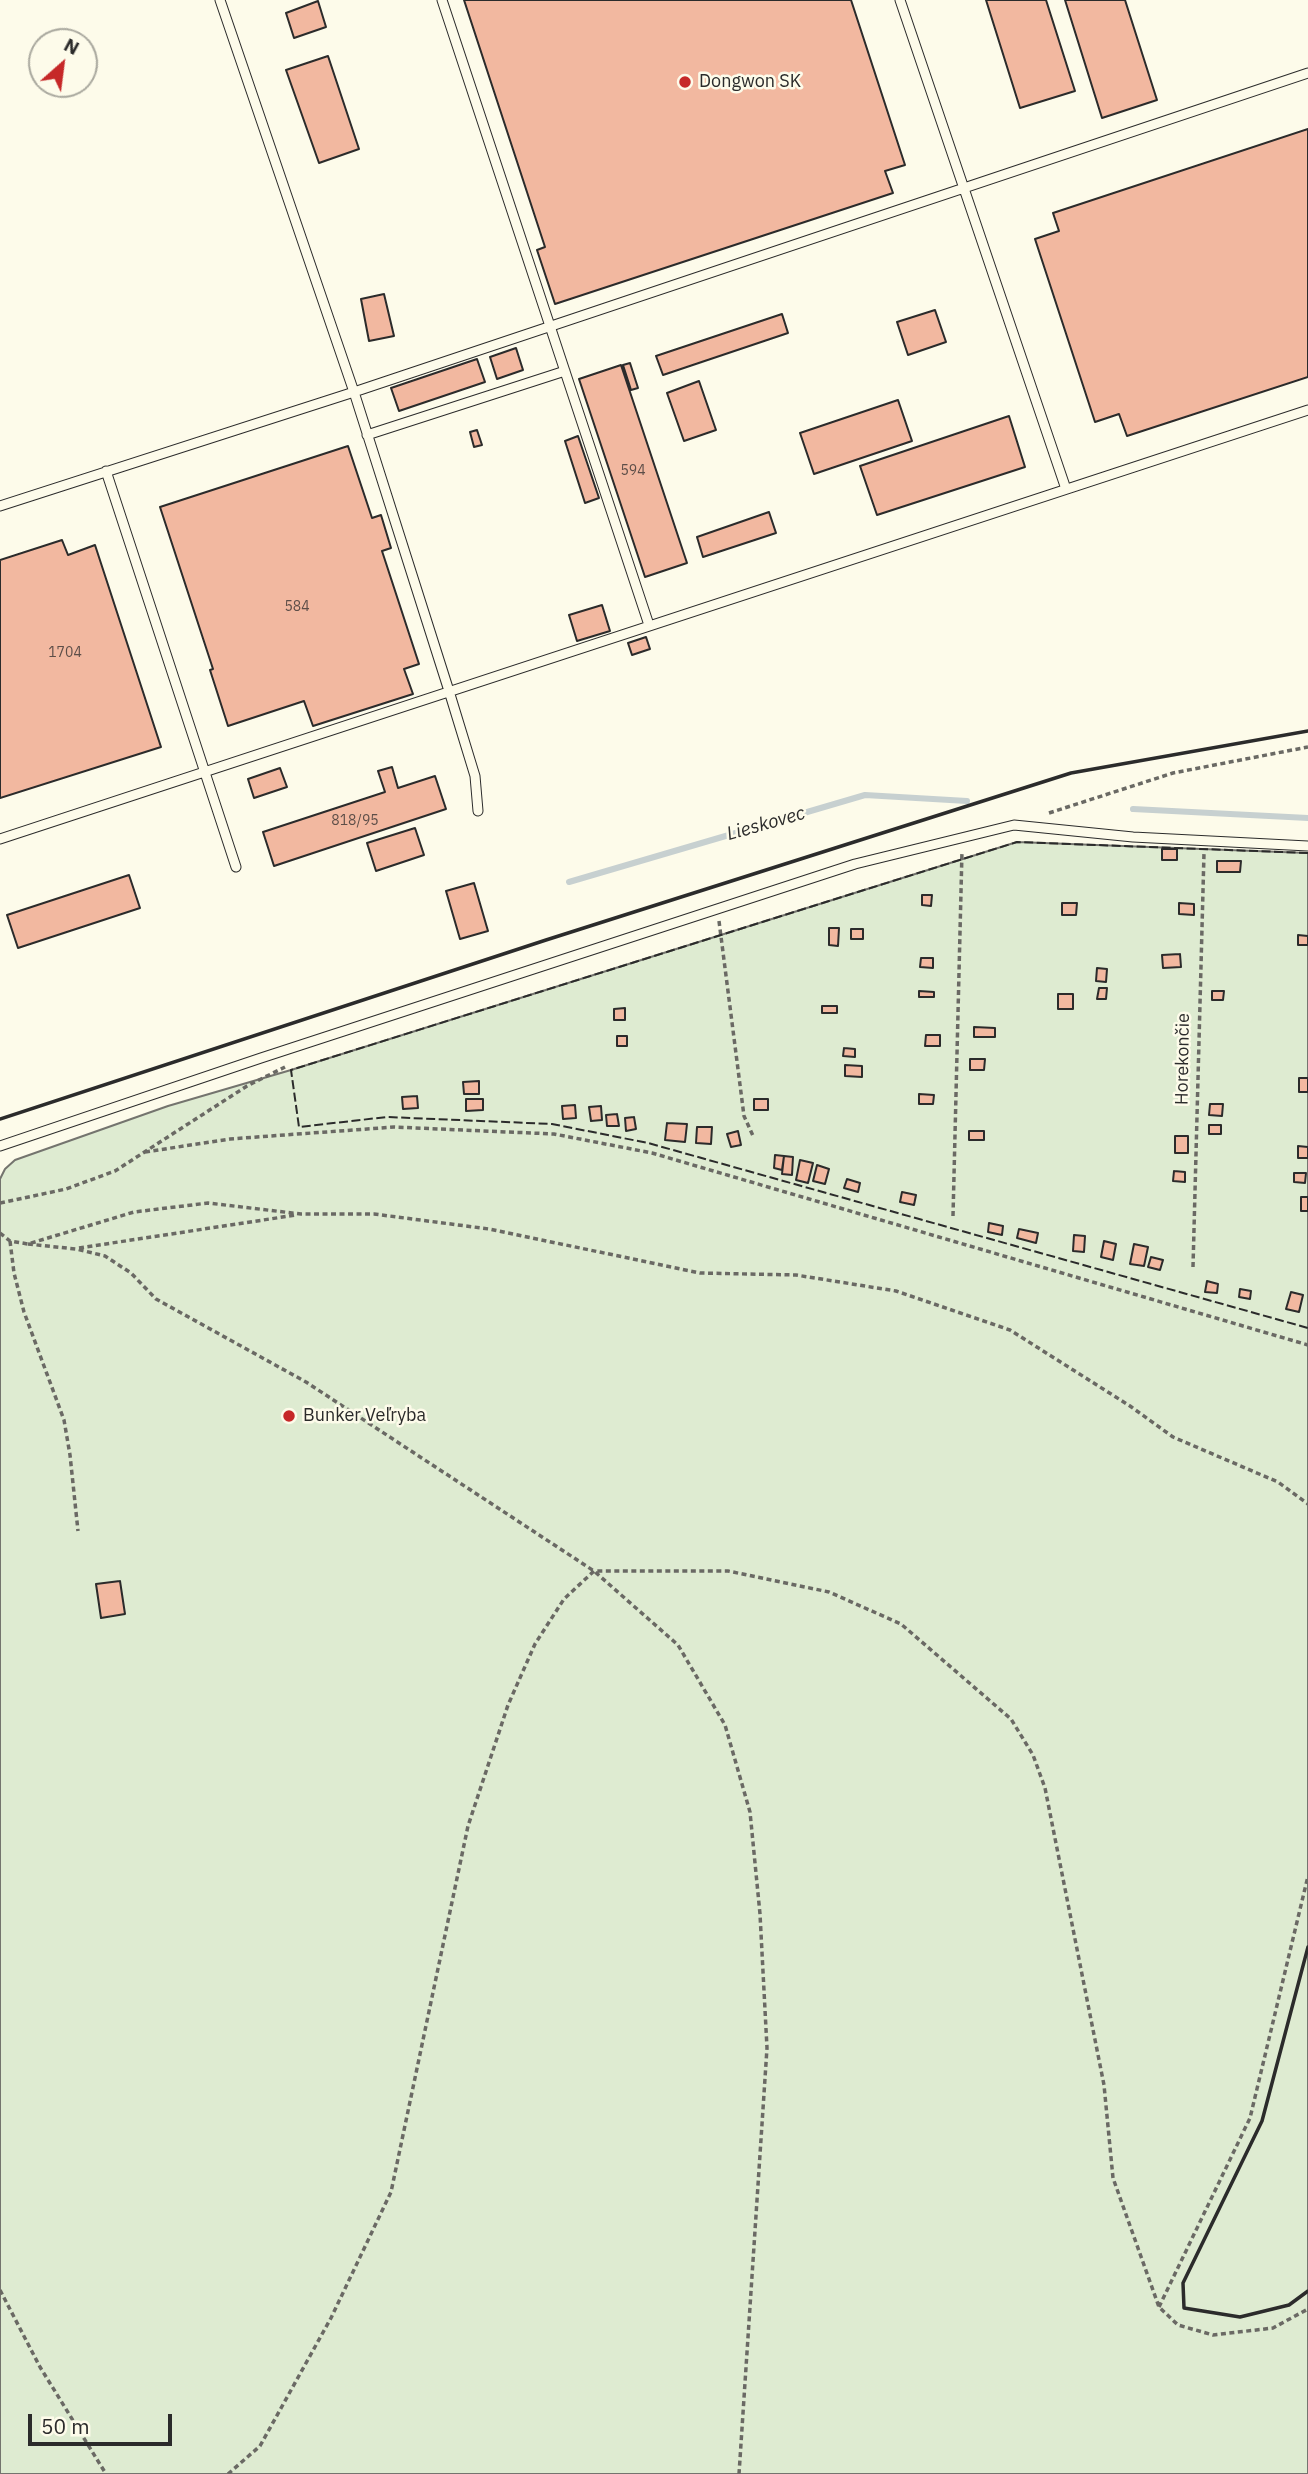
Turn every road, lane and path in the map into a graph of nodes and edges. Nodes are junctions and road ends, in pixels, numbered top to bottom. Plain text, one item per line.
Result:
1 (220, 0) edge
2 (442, 0) edge
3 (900, 0) edge
4 (1308, 73) edge
5 (964, 188) junction
6 (550, 326) junction
7 (565, 371) junction
8 (354, 391) junction
9 (1308, 410) edge
10 (368, 435) junction
11 (106, 471) junction
12 (1066, 489) junction
13 (0, 506) edge
14 (649, 625) junction
15 (449, 691) junction
16 (1308, 747) edge
17 (205, 771) junction
18 (478, 811) dead end
19 (1040, 816) dead end
20 (0, 839) edge
21 (1308, 846) edge
22 (1204, 852) dead end
23 (962, 864) dead end
24 (236, 867) dead end
25 (717, 909) junction
26 (720, 922) junction
27 (707, 926) dead end
28 (285, 1066) dead end
29 (754, 1138) dead end
30 (0, 1146) edge
31 (145, 1152) junction
32 (0, 1203) edge
33 (301, 1214) junction
34 (953, 1216) dead end
35 (0, 1233) edge
36 (10, 1241) junction
37 (28, 1244) junction
38 (76, 1249) junction
39 (1193, 1267) dead end
40 (1308, 1345) edge
41 (1308, 1504) edge
42 (78, 1531) dead end
43 (594, 1571) junction
44 (1308, 1876) edge
45 (0, 2290) edge
46 (1159, 2306) junction
47 (1308, 2309) edge
48 (106, 2474) edge
49 (228, 2474) edge
50 (739, 2474) edge

1 - 8 lane
2 - 6 lane
3 - 5 lane
4 - 5 lane
5 - 6 lane
5 - 12 lane
6 - 7 lane
6 - 8 lane
7 - 10 lane
7 - 14 lane
8 - 10 lane
8 - 11 lane
9 - 12 lane
10 - 15 lane
11 - 13 lane
11 - 17 lane
12 - 14 lane
14 - 15 lane
15 - 17 lane
15 - 18 lane
16 - 19 path
17 - 20 lane
17 - 24 lane
21 - 25 lane
22 - 39 path, Horekončie
23 - 34 path
25 - 26 path
25 - 30 lane
26 - 27 path
26 - 29 path
28 - 31 path
31 - 32 path
31 - 40 path
33 - 37 path
33 - 38 path
33 - 41 path
35 - 36 path
36 - 37 path
36 - 42 path
37 - 38 path
38 - 43 path
43 - 46 path
43 - 49 path
43 - 50 path
44 - 46 path
45 - 48 path
46 - 47 path

